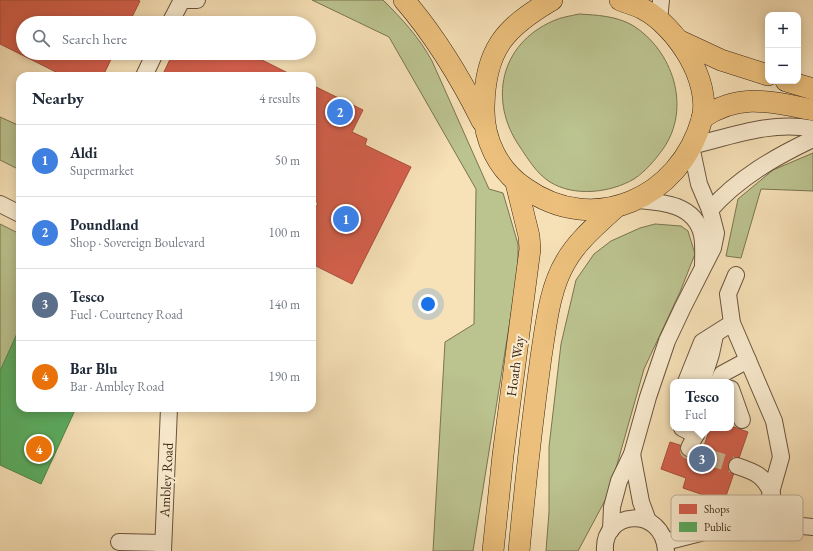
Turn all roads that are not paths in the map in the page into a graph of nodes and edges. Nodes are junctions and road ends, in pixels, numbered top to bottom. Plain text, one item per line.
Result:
1 (183, 0) edge
2 (197, 0) edge
3 (404, 0) edge
4 (552, 0) edge
5 (620, 0) edge
6 (661, 0) edge
7 (174, 16) edge
8 (659, 21) junction
9 (676, 39) junction
10 (152, 60) edge
11 (146, 72) edge
12 (765, 75) edge
13 (796, 84) edge
14 (813, 89) edge
15 (813, 110) edge
16 (702, 118) junction
17 (484, 123) junction
18 (813, 129) edge
19 (813, 139) edge
20 (691, 146) junction
21 (516, 182) junction
22 (637, 200) junction
23 (0, 204) edge
24 (616, 208) junction
25 (710, 210) junction
26 (16, 212) edge
27 (703, 268) junction
28 (736, 275) dead end
29 (732, 323) junction
30 (715, 335) junction
31 (748, 360) junction
32 (687, 379) edge
33 (703, 379) edge
34 (724, 379) edge
35 (734, 397) edge
36 (169, 412) edge
37 (742, 420) dead end
38 (632, 454) junction
39 (736, 466) tunnel mouth
40 (772, 494) joint
41 (648, 521) junction
42 (803, 526) edge
43 (813, 527) edge
44 (611, 530) junction
45 (685, 541) edge
46 (119, 542) dead end
47 (163, 547) edge
48 (665, 547) edge
49 (493, 551) edge
50 (519, 551) edge
51 (605, 551) edge

1 - 2 street
1 - 7 street
3 - 17 main road
4 - 17 main road
5 - 8 main road
6 - 8 street
8 - 9 main road
9 - 12 main road
9 - 16 main road
10 - 11 street
13 - 14 main road
15 - 16 main road
16 - 20 main road
17 - 21 main road
18 - 20 street
19 - 25 street
20 - 22 main road
20 - 25 street
21 - 24 main road
21 - 49 main road, Hoath Way
22 - 24 main road
22 - 27 street
23 - 26 street
24 - 50 main road, Hoath Way
25 - 27 street
27 - 38 street
28 - 29 street
29 - 30 street
29 - 31 street
30 - 32 street
30 - 33 street
31 - 34 street
31 - 40 street
35 - 37 street
36 - 47 street, Ambley Road
38 - 41 street
38 - 44 street
39 - 40 street
41 - 44 street
41 - 48 street
42 - 43 street
44 - 51 street
45 - 48 street
46 - 47 street

